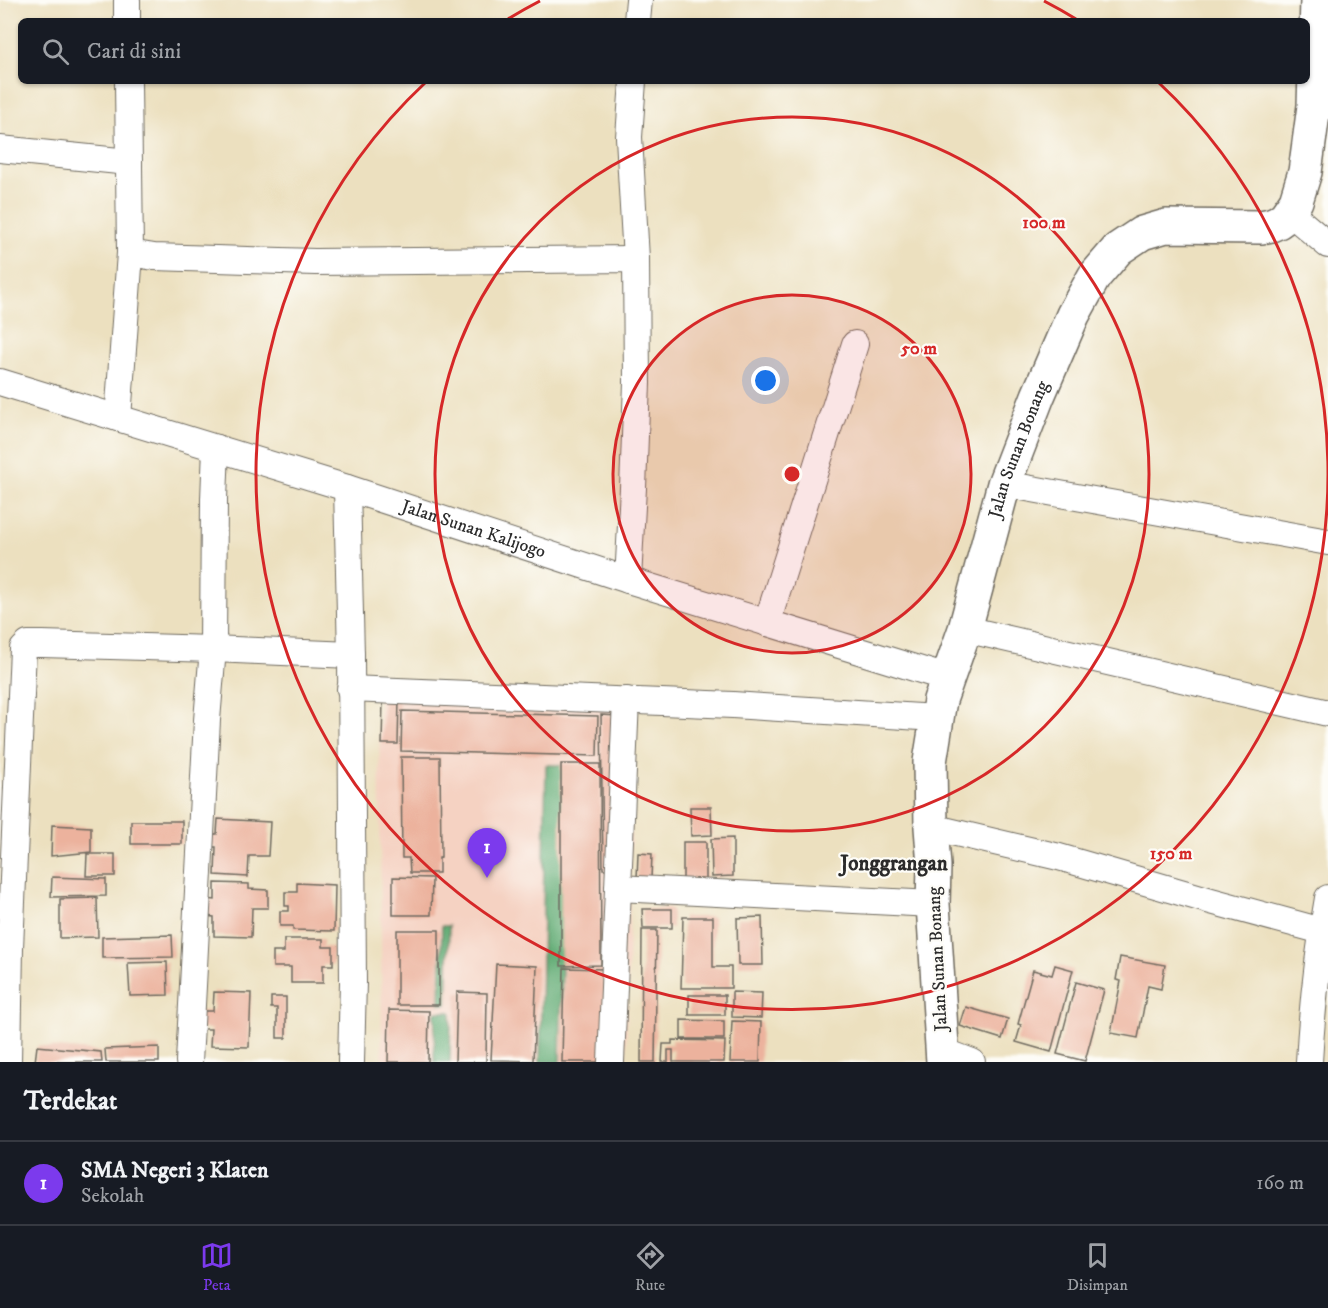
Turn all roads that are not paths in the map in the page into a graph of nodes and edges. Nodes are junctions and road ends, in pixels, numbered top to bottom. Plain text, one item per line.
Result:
1 (127, 0) edge
2 (639, 0) edge
3 (1317, 0) edge
4 (127, 18) edge
5 (637, 18) edge
6 (128, 84) edge
7 (633, 84) edge
8 (0, 149) edge
9 (129, 162) junction
10 (1289, 212) junction
11 (1328, 246) edge
12 (129, 253) junction
13 (636, 259) junction
14 (855, 344) dead end
15 (0, 382) edge
16 (118, 418) junction
17 (216, 448) junction
18 (1004, 484) junction
19 (347, 488) junction
20 (1328, 542) edge
21 (628, 580) junction
22 (766, 623) junction
23 (965, 629) junction
24 (213, 649) junction
25 (351, 656) junction
26 (947, 678) junction
27 (350, 689) junction
28 (626, 700) junction
29 (1328, 713) edge
30 (936, 718) junction
31 (8, 814) edge
32 (931, 827) junction
33 (618, 888) junction
34 (1328, 898) edge
35 (933, 904) junction
36 (1322, 931) junction
37 (1320, 1006) edge
38 (953, 1058) edge
39 (8, 1062) edge
40 (189, 1062) edge
41 (351, 1062) edge
42 (611, 1062) edge
43 (1309, 1062) edge

1 - 4 street
2 - 5 street
3 - 10 street
6 - 9 street
7 - 13 street
8 - 9 street
9 - 12 street
10 - 11 street
10 - 18 street, Jalan Sunan Bonang
12 - 13 street
12 - 16 street
13 - 21 street
14 - 22 street
15 - 16 street, Jalan Sunan Kalijogo
16 - 17 street, Jalan Sunan Kalijogo
17 - 19 street, Jalan Sunan Kalijogo
17 - 24 street
18 - 20 street
18 - 23 street, Jalan Sunan Bonang
19 - 21 street, Jalan Sunan Kalijogo
19 - 25 street
21 - 22 street, Jalan Sunan Kalijogo
22 - 26 street, Jalan Sunan Kalijogo
23 - 26 street, Jalan Sunan Bonang
23 - 29 street
24 - 25 street
24 - 31 street
24 - 40 street
25 - 27 street
26 - 30 street, Jalan Sunan Bonang
27 - 28 street
27 - 41 street
28 - 30 street
28 - 33 street
30 - 32 street, Jalan Sunan Bonang
31 - 39 street
32 - 35 street, Jalan Sunan Bonang
32 - 36 street
33 - 35 street
33 - 42 street
34 - 36 street
35 - 38 street, Jalan Sunan Bonang
36 - 37 street
37 - 43 street

